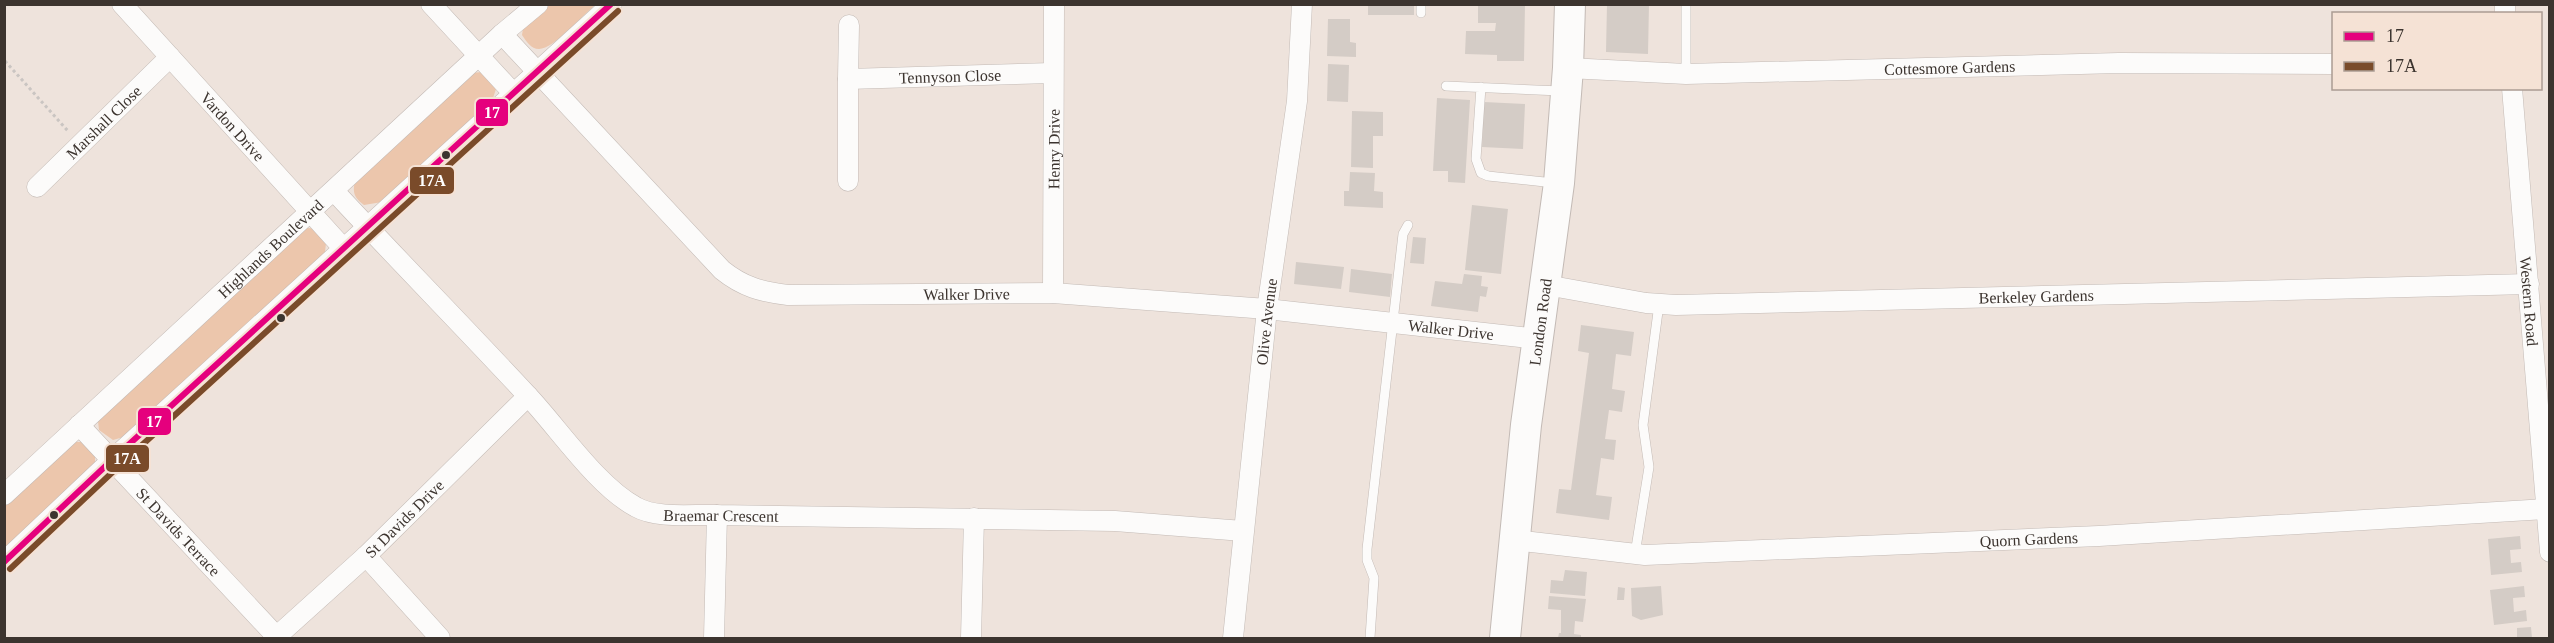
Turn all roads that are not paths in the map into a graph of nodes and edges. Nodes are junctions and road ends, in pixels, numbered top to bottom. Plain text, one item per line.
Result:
1 (122, 4) edge
2 (431, 4) edge
3 (538, 4) edge
4 (612, 4) edge
5 (1054, 4) edge
6 (1302, 4) edge
7 (1570, 4) edge
8 (1686, 4) edge
9 (849, 25) dead end
10 (502, 33) junction
11 (170, 57) junction
12 (478, 57) junction
13 (2332, 64) edge
14 (538, 72) junction
15 (1052, 73) junction
16 (1686, 74) junction
17 (848, 79) junction
18 (1568, 80) junction
19 (1446, 86) dead end
20 (1481, 87) junction
21 (2512, 90) edge
22 (514, 94) junction
23 (848, 181) dead end
24 (1559, 183) junction
25 (37, 187) dead end
26 (334, 191) junction
27 (311, 211) junction
28 (1408, 225) dead end
29 (368, 227) junction
30 (344, 249) junction
31 (2529, 284) junction
32 (1546, 285) junction
33 (1053, 293) junction
34 (1659, 304) junction
35 (1267, 309) junction
36 (1391, 323) junction
37 (1539, 339) junction
38 (528, 396) junction
39 (80, 425) junction
40 (113, 459) junction
41 (4, 495) edge
42 (2546, 509) junction
43 (717, 515) junction
44 (974, 518) junction
45 (1243, 531) junction
46 (1514, 540) junction
47 (2550, 552) edge
48 (1635, 555) junction
49 (366, 556) junction
50 (4, 562) edge
51 (276, 638) edge
52 (440, 639) edge
53 (714, 639) edge
54 (970, 639) edge
55 (1233, 639) edge
56 (1370, 639) edge
57 (1505, 639) edge

1 - 11 street, Vardon Drive
2 - 12 street
3 - 10 street, Highlands Boulevard
4 - 14 street
5 - 15 street, Henry Drive
6 - 35 street, Olive Avenue
7 - 18 main road, London Road
8 - 16 lane
9 - 17 street
10 - 12 street, Highlands Boulevard
10 - 14 street, Walker Drive
11 - 25 street, Marshall Close
11 - 27 street, Vardon Drive
12 - 22 street
12 - 26 street, Highlands Boulevard
13 - 16 street, Cottesmore Gardens
14 - 22 street
14 - 33 street, Walker Drive
15 - 17 street, Tennyson Close
15 - 33 street, Henry Drive
16 - 18 street, Cottesmore Gardens
17 - 23 street
18 - 20 lane
18 - 24 main road, London Road
19 - 20 lane
20 - 24 lane
21 - 31 street, Western Road
22 - 29 street
24 - 32 main road, London Road
26 - 27 street, Highlands Boulevard
26 - 29 street, Braemar Crescent
27 - 30 street, Vardon Drive
27 - 39 street, Highlands Boulevard
28 - 36 lane
29 - 30 street
29 - 38 street, Braemar Crescent
30 - 40 street
31 - 34 street, Berkeley Gardens
31 - 42 street, Western Road
32 - 34 street, Berkeley Gardens
32 - 37 main road, London Road
33 - 35 street, Walker Drive
34 - 48 lane
35 - 36 street, Walker Drive
35 - 45 street, Olive Avenue
36 - 37 street, Walker Drive
36 - 56 lane
37 - 46 main road, London Road
38 - 43 street, Braemar Crescent
38 - 49 street, St Davids Drive
39 - 40 street, St Davids Terrace
39 - 41 street, Highlands Boulevard
40 - 50 street
40 - 51 street, St Davids Terrace
42 - 47 street, Western Road
42 - 48 street, Quorn Gardens
43 - 44 street, Braemar Crescent
43 - 53 street
44 - 45 street, Braemar Crescent
44 - 54 street
45 - 55 street, Olive Avenue
46 - 48 street, Quorn Gardens
46 - 57 main road, London Road
49 - 51 street, St Davids Drive
49 - 52 street

